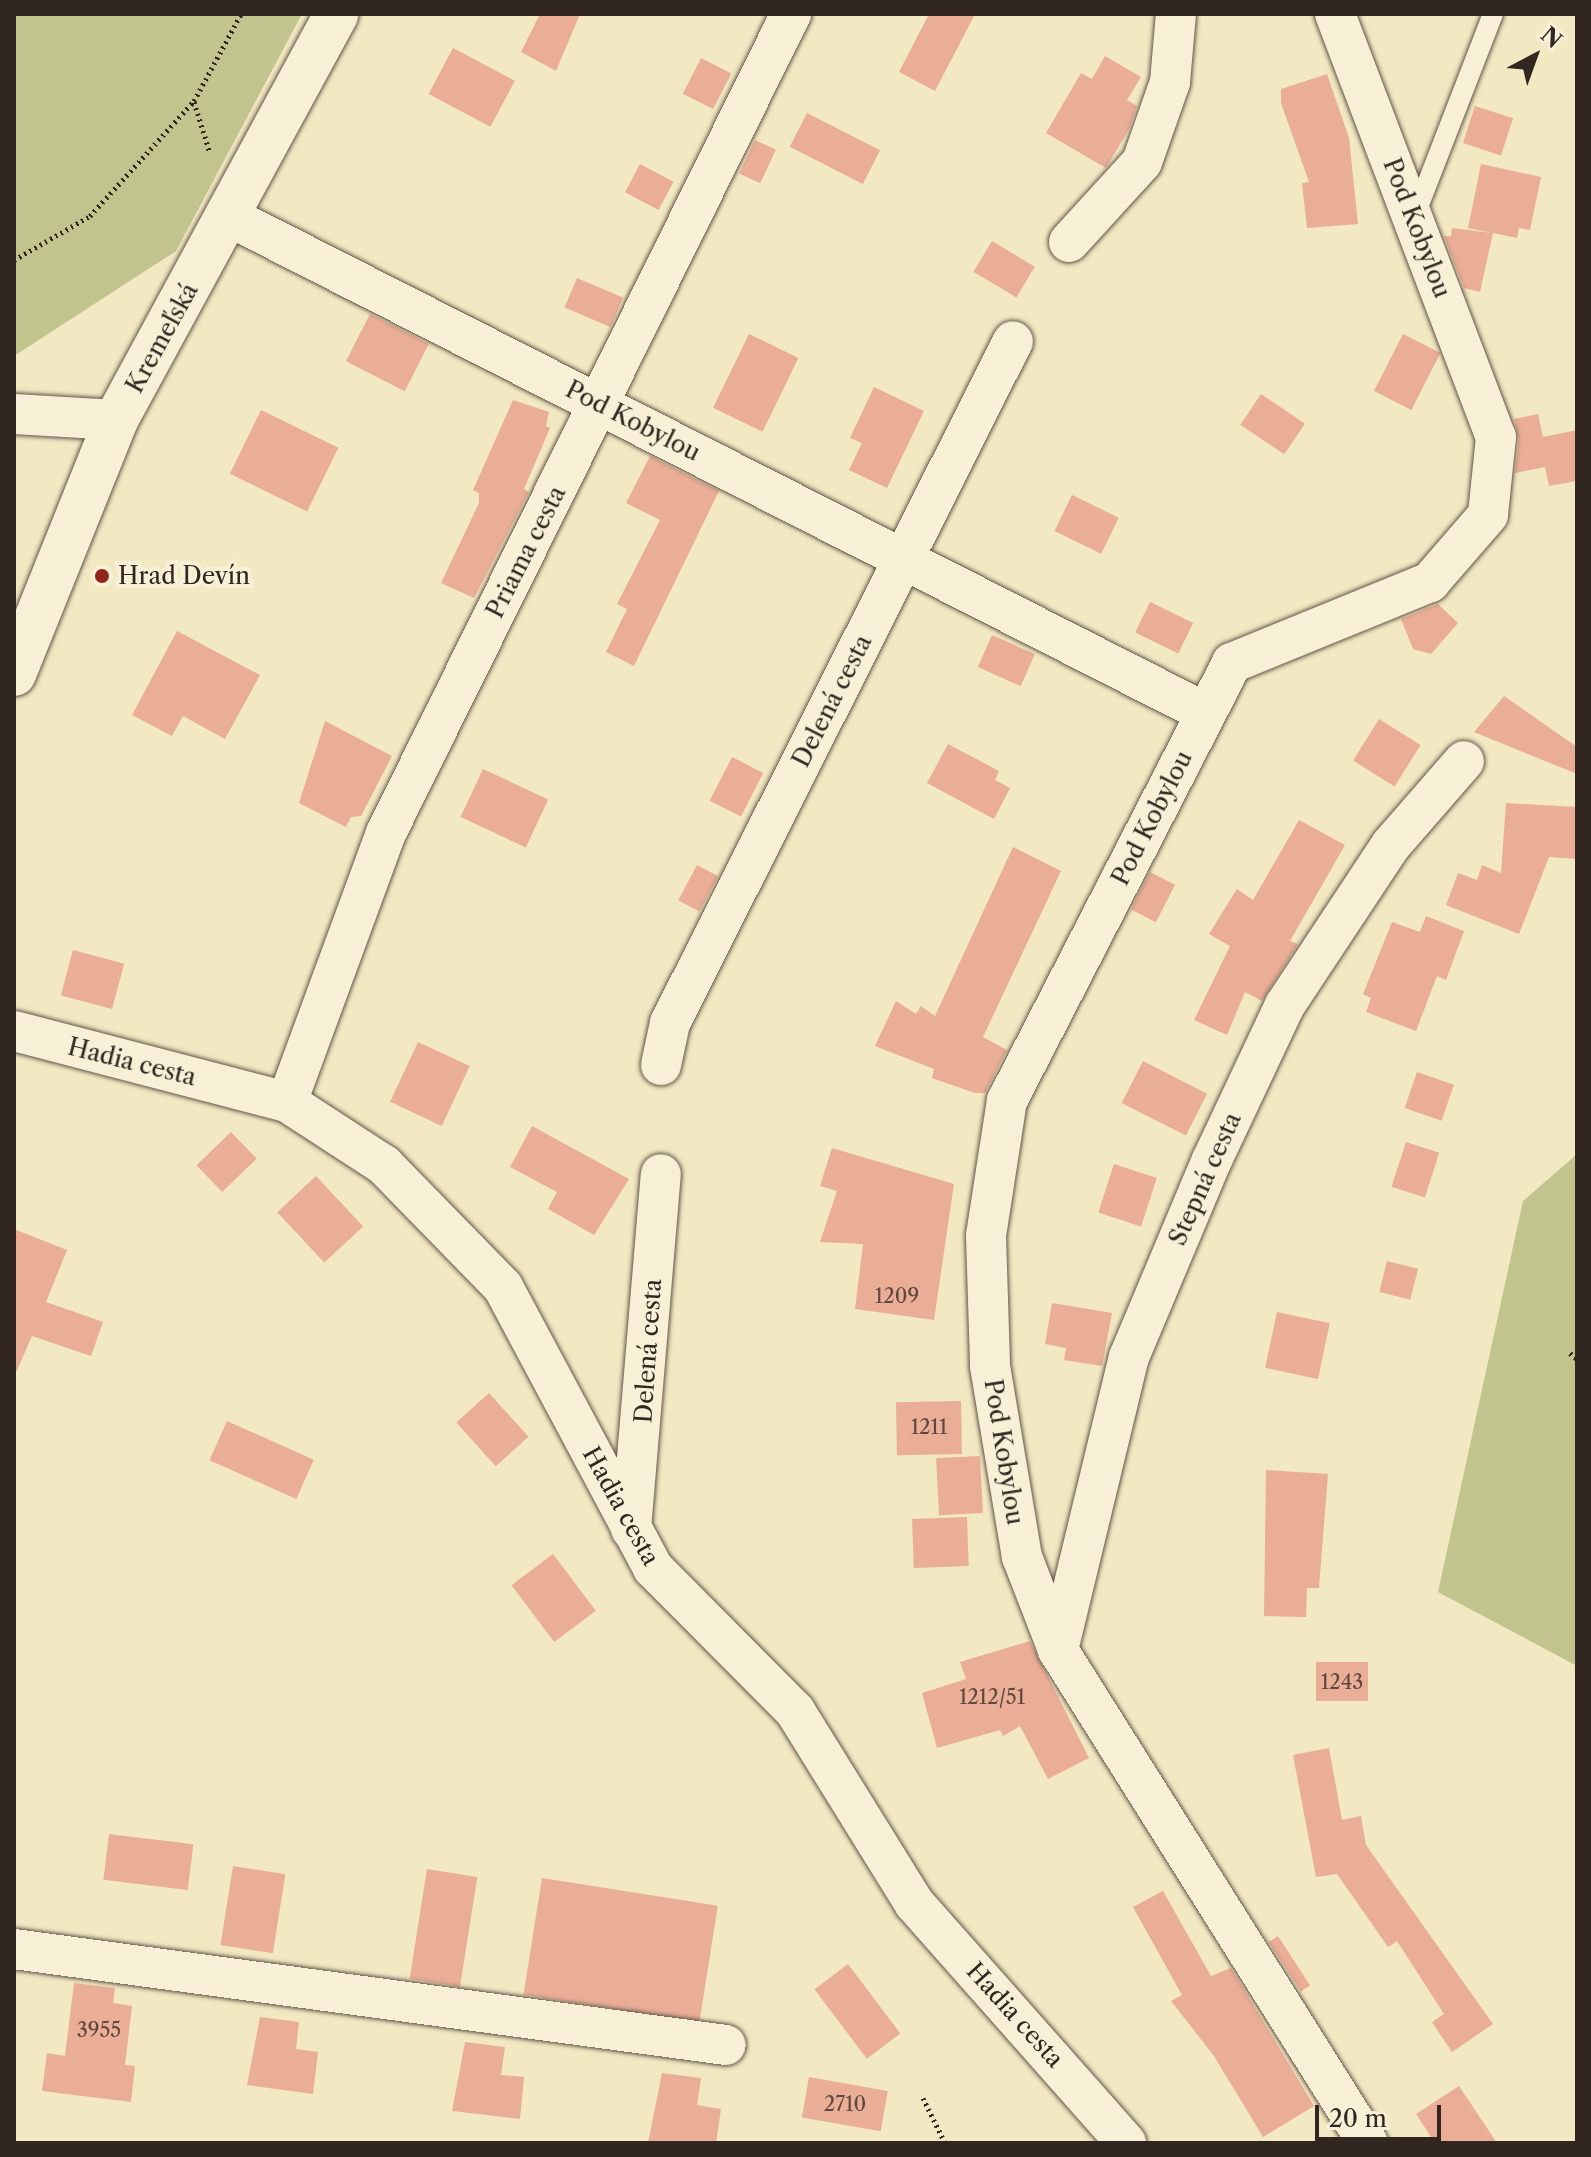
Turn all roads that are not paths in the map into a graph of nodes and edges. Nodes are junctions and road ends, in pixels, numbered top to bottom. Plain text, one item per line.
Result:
1 (336, 14) edge
2 (791, 14) edge
3 (1176, 14) edge
4 (1335, 14) edge
5 (1493, 14) edge
6 (230, 217) junction
7 (1413, 219) junction
8 (1069, 242) dead end
9 (1013, 341) dead end
10 (600, 405) junction
11 (14, 414) edge
12 (116, 420) junction
13 (904, 558) junction
14 (14, 674) edge
15 (1206, 713) junction
16 (1464, 761) dead end
17 (14, 1031) edge
18 (661, 1065) dead end
19 (287, 1102) junction
20 (661, 1174) dead end
21 (631, 1529) junction
22 (1058, 1650) junction
23 (14, 1949) edge
24 (726, 2045) dead end
25 (1126, 2143) edge
26 (1368, 2143) edge

1 - 6 street, Kremeľská
2 - 10 street, Priama cesta
3 - 8 street
4 - 7 street, Pod Kobylou
5 - 7 lane
6 - 10 street, Pod Kobylou
6 - 12 street, Kremeľská
7 - 15 street, Pod Kobylou
9 - 13 street, Delená cesta
10 - 13 street, Pod Kobylou
10 - 19 street, Priama cesta
11 - 12 street
12 - 14 street, Kremeľská
13 - 15 street, Pod Kobylou
13 - 18 street, Delená cesta
15 - 22 street, Pod Kobylou
16 - 22 street, Stepná cesta
17 - 19 street, Hadia cesta
19 - 21 street, Hadia cesta
20 - 21 street, Delená cesta
21 - 25 street, Hadia cesta
22 - 26 street, Pod Kobylou
23 - 24 street

